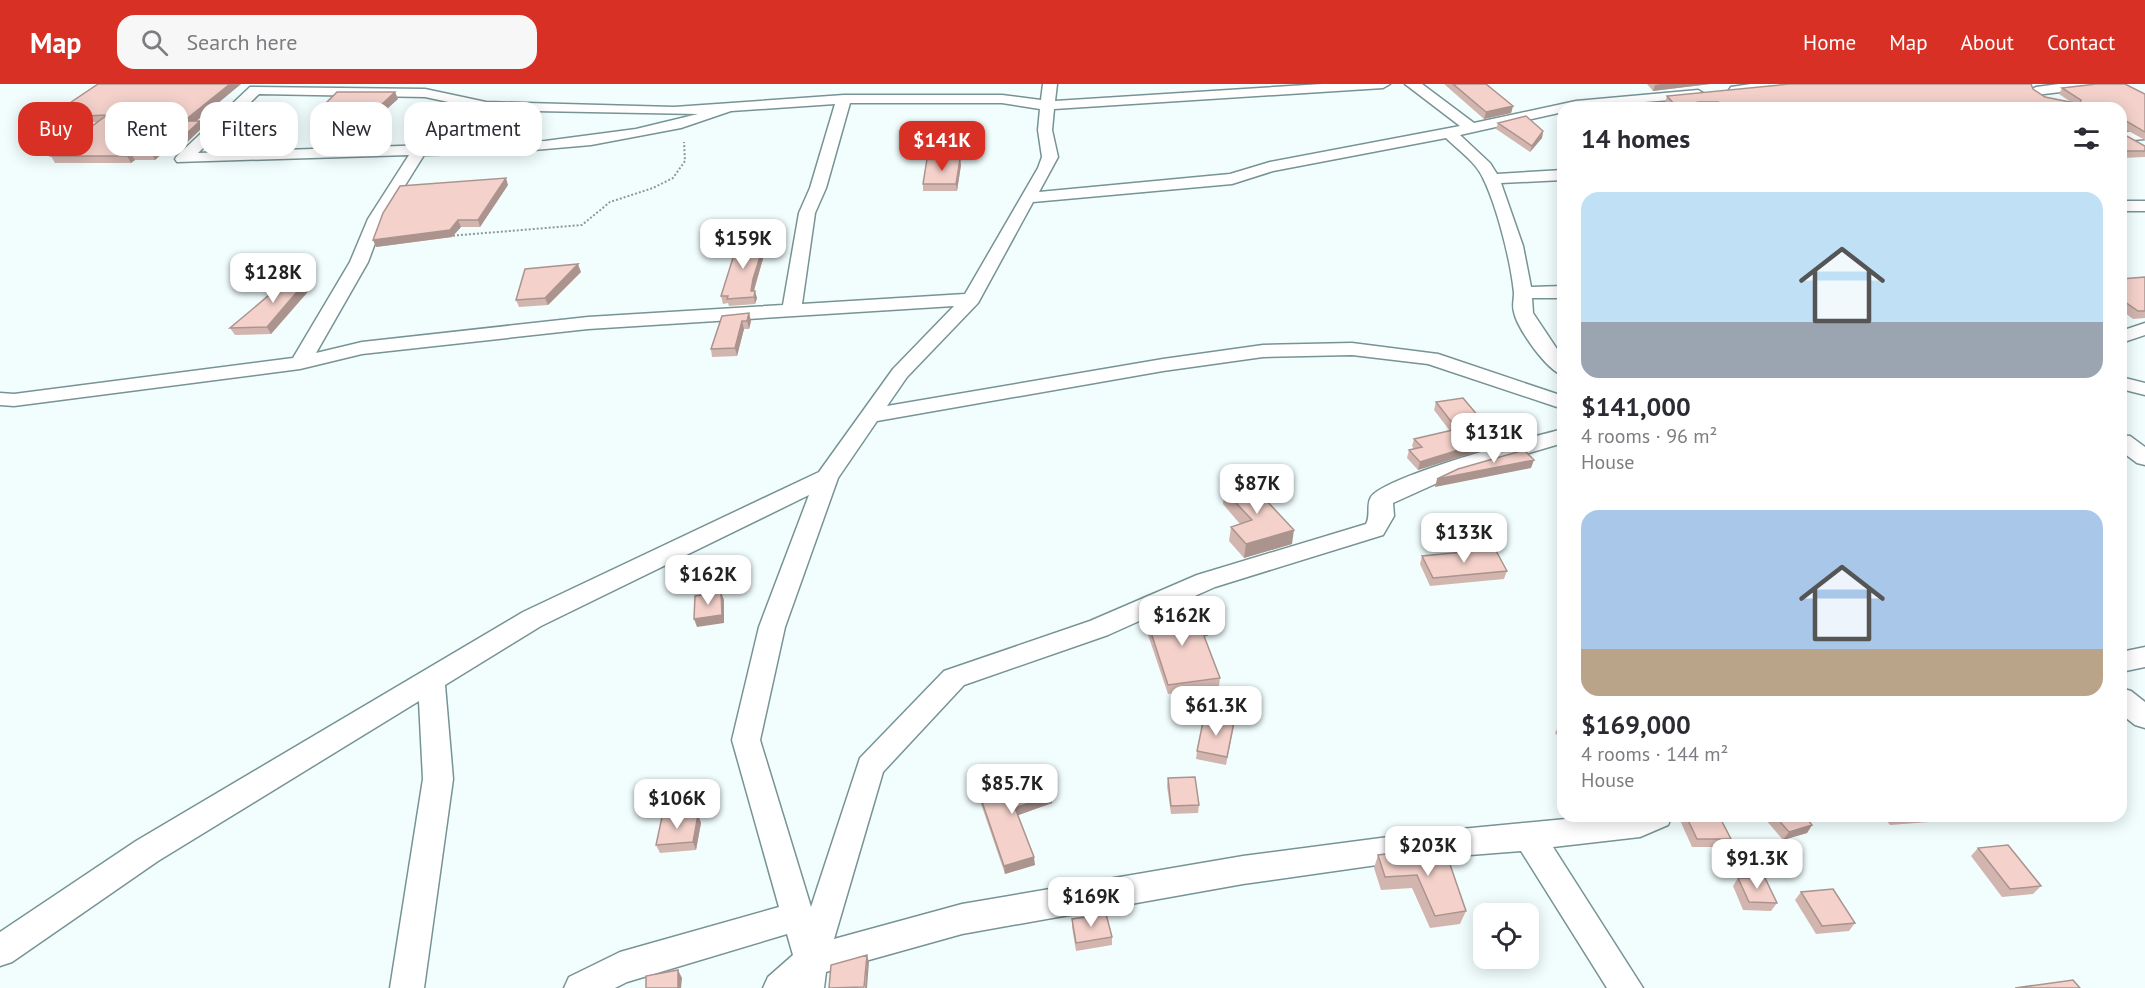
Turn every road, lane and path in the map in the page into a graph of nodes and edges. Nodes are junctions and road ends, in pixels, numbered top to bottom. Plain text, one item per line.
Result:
1 (924, 84) edge
2 (1050, 84) edge
3 (1383, 84) edge
4 (1412, 84) edge
5 (1635, 84) edge
6 (1787, 84) edge
7 (2093, 84) edge
8 (2030, 87) edge
9 (844, 99) junction
10 (1654, 99) junction
11 (954, 100) junction
12 (467, 102) edge
13 (1622, 102) edge
14 (1661, 102) edge
15 (2057, 102) edge
16 (1046, 105) junction
17 (542, 107) edge
18 (725, 110) junction
19 (1557, 110) edge
20 (684, 124) junction
21 (1471, 128) junction
22 (1449, 133) junction
23 (2145, 134) edge
24 (2127, 136) edge
25 (2127, 139) edge
26 (542, 145) edge
27 (2145, 149) edge
28 (404, 151) edge
29 (416, 156) edge
30 (1557, 175) edge
31 (1492, 179) junction
32 (1028, 198) junction
33 (2127, 206) edge
34 (2145, 206) edge
35 (444, 236) edge
36 (1557, 292) edge
37 (1524, 293) junction
38 (971, 299) junction
39 (792, 310) junction
40 (2145, 328) edge
41 (2127, 335) edge
42 (300, 363) junction
43 (1557, 363) edge
44 (2127, 384) edge
45 (2145, 389) edge
46 (0, 399) edge
47 (1557, 401) edge
48 (868, 416) junction
49 (1557, 437) edge
50 (2127, 445) edge
51 (2145, 458) edge
52 (827, 477) junction
53 (2145, 657) edge
54 (2127, 661) edge
55 (431, 680) junction
56 (2127, 704) edge
57 (2145, 717) edge
58 (1644, 822) edge
59 (1529, 837) junction
60 (799, 916) junction
61 (0, 951) edge
62 (809, 974) edge
63 (407, 988) edge
64 (581, 988) edge
65 (780, 988) edge
66 (1626, 988) edge

1 - 11 street
2 - 16 street
3 - 16 street
4 - 21 street
5 - 10 street
6 - 10 street
7 - 8 street
8 - 15 street
9 - 11 street
9 - 18 street
9 - 39 street
10 - 13 street
10 - 14 street
11 - 16 street
12 - 28 street
16 - 32 street
17 - 18 street
18 - 20 street
19 - 21 street
20 - 26 street
20 - 35 path
21 - 22 street
22 - 31 street
22 - 32 street
23 - 24 street
25 - 27 street
29 - 42 street
30 - 31 street
31 - 37 street
32 - 38 street
33 - 34 street
36 - 37 street
37 - 43 street
38 - 39 street
38 - 48 street
39 - 42 street
40 - 41 street
42 - 46 street
44 - 45 street
47 - 48 street
48 - 52 street
49 - 62 street
50 - 51 street
52 - 55 street
52 - 60 street
53 - 54 street
55 - 61 street
55 - 63 street
56 - 57 street
58 - 59 street
59 - 62 street
59 - 66 street
60 - 62 street
60 - 64 street
62 - 65 street

